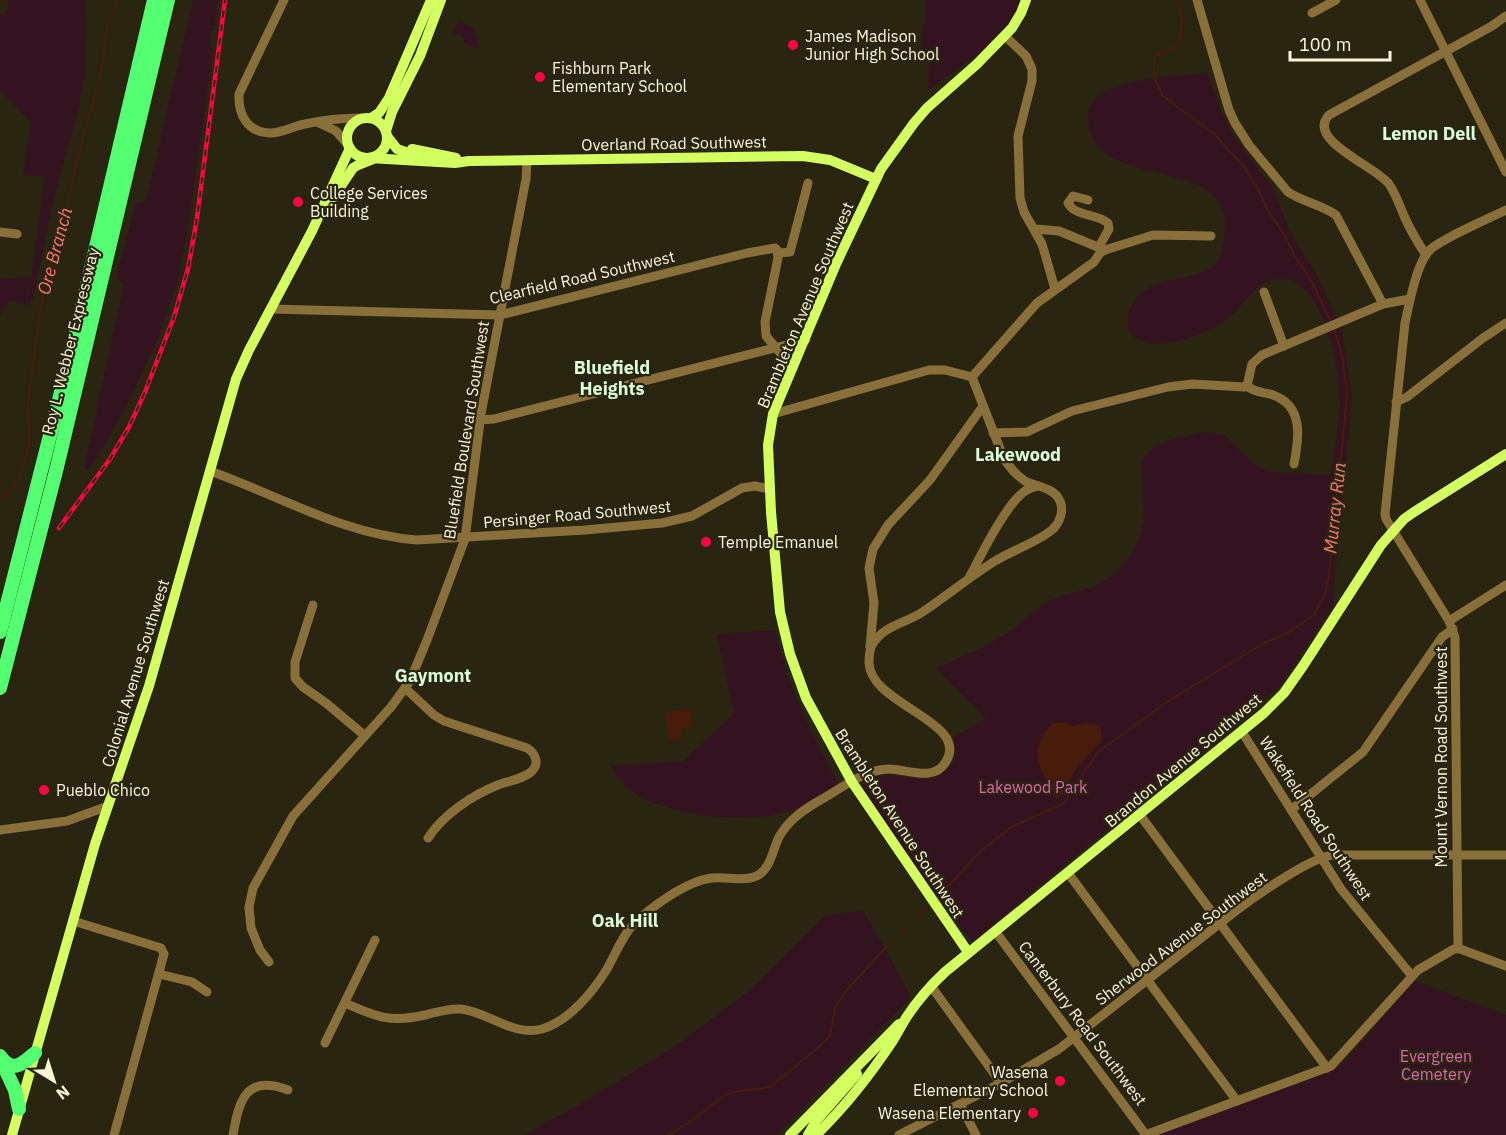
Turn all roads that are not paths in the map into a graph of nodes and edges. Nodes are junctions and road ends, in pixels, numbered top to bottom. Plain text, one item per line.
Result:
1 (154, 0) edge
2 (168, 0) edge
3 (284, 0) edge
4 (430, 0) edge
5 (441, 0) edge
6 (1026, 0) edge
7 (1197, 0) edge
8 (1336, 0) edge
9 (1420, 0) edge
10 (1312, 13) dead end
11 (1506, 16) edge
12 (1005, 36) junction
13 (1446, 51) junction
14 (393, 87) junction
15 (361, 118) junction
16 (317, 123) junction
17 (387, 129) junction
18 (349, 146) junction
19 (371, 158) junction
20 (456, 158) junction
21 (527, 160) junction
22 (469, 161) junction
23 (1506, 172) edge
24 (876, 179) junction
25 (808, 183) dead end
26 (1088, 200) dead end
27 (1506, 210) edge
28 (1035, 229) junction
29 (312, 231) junction
30 (0, 232) edge
31 (17, 234) dead end
32 (1211, 236) dead end
33 (1101, 251) junction
34 (778, 253) junction
35 (1425, 255) junction
36 (1055, 289) junction
37 (1264, 292) dead end
38 (1410, 299) junction
39 (1383, 304) junction
40 (271, 309) junction
41 (500, 315) junction
42 (1506, 323) edge
43 (806, 340) junction
44 (1284, 346) junction
45 (775, 348) junction
46 (793, 368) junction
47 (972, 377) junction
48 (1247, 386) junction
49 (1396, 402) junction
50 (983, 406) junction
51 (773, 414) junction
52 (480, 420) junction
53 (993, 433) junction
54 (1506, 454) edge
55 (1294, 464) dead end
56 (210, 471) junction
57 (1038, 486) junction
58 (770, 489) junction
59 (1393, 530) junction
60 (465, 538) junction
61 (969, 580) junction
62 (1506, 585) edge
63 (313, 605) dead end
64 (1451, 625) junction
65 (0, 632) edge
66 (870, 649) junction
67 (0, 688) edge
68 (405, 688) junction
69 (1242, 732) junction
70 (364, 735) junction
71 (852, 782) junction
72 (108, 806) junction
73 (1291, 810) junction
74 (1140, 815) junction
75 (0, 830) edge
76 (428, 838) dead end
77 (1457, 855) junction
78 (1506, 855) edge
79 (1321, 858) junction
80 (1068, 873) junction
81 (73, 921) junction
82 (1219, 923) junction
83 (995, 930) junction
84 (375, 940) dead end
85 (1458, 948) junction
86 (968, 952) junction
87 (269, 962) dead end
88 (1506, 966) edge
89 (159, 974) junction
90 (1412, 976) junction
91 (1148, 981) junction
92 (931, 986) junction
93 (207, 992) dead end
94 (345, 1003) junction
95 (904, 1020) junction
96 (886, 1036) junction
97 (1076, 1038) junction
98 (325, 1043) dead end
99 (35, 1053) junction
100 (0, 1057) edge
101 (1327, 1068) junction
102 (1001, 1083) junction
103 (288, 1090) dead end
104 (1237, 1101) junction
105 (960, 1104) junction
106 (19, 1109) junction
107 (822, 1134) edge
108 (12, 1135) edge
109 (114, 1135) edge
110 (233, 1135) edge
111 (790, 1135) edge
112 (808, 1135) edge
113 (899, 1135) edge
114 (976, 1135) edge
115 (1146, 1135) edge

1 - 65 highway, Roy L. Webber Expressway
2 - 67 highway, Roy L. Webber Expressway
3 - 16 street
4 - 14 main road
5 - 17 main road
6 - 12 main road, Brambleton Avenue Southwest
7 - 39 street
8 - 10 street
9 - 13 street
11 - 13 street
12 - 24 main road, Brambleton Avenue Southwest
12 - 28 street
13 - 23 street
13 - 35 street
14 - 15 main road
14 - 15 main road
15 - 16 street
15 - 17 main road
15 - 18 main road
16 - 18 street
17 - 19 main road
17 - 20 main road
17 - 20 main road, Overland Road Southwest
18 - 19 main road
18 - 29 main road, Colonial Avenue Southwest
19 - 22 main road, Overland Road Southwest
19 - 29 main road, Colonial Avenue Southwest
20 - 22 main road, Overland Road Southwest
21 - 22 main road, Overland Road Southwest
21 - 24 main road, Overland Road Southwest
21 - 41 street, Bluefield Boulevard Southwest
24 - 43 main road, Brambleton Avenue Southwest
25 - 34 street
26 - 33 street
27 - 35 street
28 - 33 street
28 - 36 street
29 - 40 main road, Colonial Avenue Southwest
30 - 31 street
32 - 33 street
33 - 36 street
34 - 41 street, Clearfield Road Southwest
34 - 45 street
35 - 38 street, Mount Vernon Road Southwest
36 - 47 street
37 - 44 street
38 - 39 street
38 - 49 street, Mount Vernon Road Southwest
39 - 44 street
40 - 41 street, Clearfield Road Southwest
40 - 56 main road, Colonial Avenue Southwest
41 - 52 street, Bluefield Boulevard Southwest
42 - 49 street
43 - 45 street
43 - 46 main road, Brambleton Avenue Southwest
44 - 48 street
45 - 46 street
45 - 52 street
46 - 51 main road, Brambleton Avenue Southwest
47 - 50 street
47 - 51 street
48 - 53 street
48 - 55 street
49 - 59 street, Mount Vernon Road Southwest
50 - 53 street
50 - 66 street
51 - 58 main road, Brambleton Avenue Southwest
52 - 60 street, Bluefield Boulevard Southwest
53 - 57 street
54 - 59 main road, Brandon Avenue Southwest
56 - 60 street, Persinger Road Southwest
56 - 72 main road, Colonial Avenue Southwest
57 - 61 street
57 - 61 street
58 - 60 street, Persinger Road Southwest
58 - 71 main road, Brambleton Avenue Southwest
59 - 64 street, Mount Vernon Road Southwest
59 - 69 main road, Brandon Avenue Southwest
60 - 68 street, Bluefield Boulevard Southwest
61 - 66 street
62 - 64 street
63 - 70 street
64 - 73 street
64 - 77 street, Mount Vernon Road Southwest
66 - 71 street
68 - 70 street, Bluefield Boulevard Southwest
68 - 76 street
69 - 73 street, Wakefield Road Southwest
69 - 74 main road, Brandon Avenue Southwest
70 - 87 street, Bluefield Boulevard Southwest
71 - 86 main road, Brambleton Avenue Southwest
71 - 94 street
72 - 75 street
72 - 81 main road, Colonial Avenue Southwest
73 - 79 street, Wakefield Road Southwest
74 - 80 main road, Brandon Avenue Southwest
74 - 82 street
77 - 78 street, Sherwood Avenue Southwest
77 - 79 street, Sherwood Avenue Southwest
77 - 85 street, Mount Vernon Road Southwest
79 - 82 street, Sherwood Avenue Southwest
79 - 90 street, Wakefield Road Southwest
80 - 83 main road, Brandon Avenue Southwest
80 - 91 street
81 - 89 street
81 - 99 main road, Colonial Avenue Southwest
82 - 91 street, Sherwood Avenue Southwest
82 - 101 street
83 - 86 main road, Brandon Avenue Southwest
83 - 97 street, Canterbury Road Southwest
84 - 94 street
85 - 88 street
85 - 90 street
86 - 92 main road, Brandon Avenue Southwest
89 - 93 street
89 - 109 street
90 - 101 street
91 - 97 street, Sherwood Avenue Southwest
91 - 104 street
92 - 95 main road, Brandon Avenue Southwest
92 - 102 street
94 - 98 street
95 - 96 main road, Brandon Avenue Southwest
95 - 107 main road, Brandon Avenue Southwest
96 - 111 main road, Brandon Avenue Southwest
96 - 112 main road, Brandon Avenue Southwest
97 - 102 street, Sherwood Avenue Southwest
97 - 115 street, Canterbury Road Southwest
99 - 100 highway
99 - 106 main road, Colonial Avenue Southwest
100 - 106 highway
101 - 104 street
102 - 105 street, Sherwood Avenue Southwest
103 - 110 street
104 - 115 street
105 - 113 street, Sherwood Avenue Southwest
105 - 114 street
106 - 108 main road, Colonial Avenue Southwest

